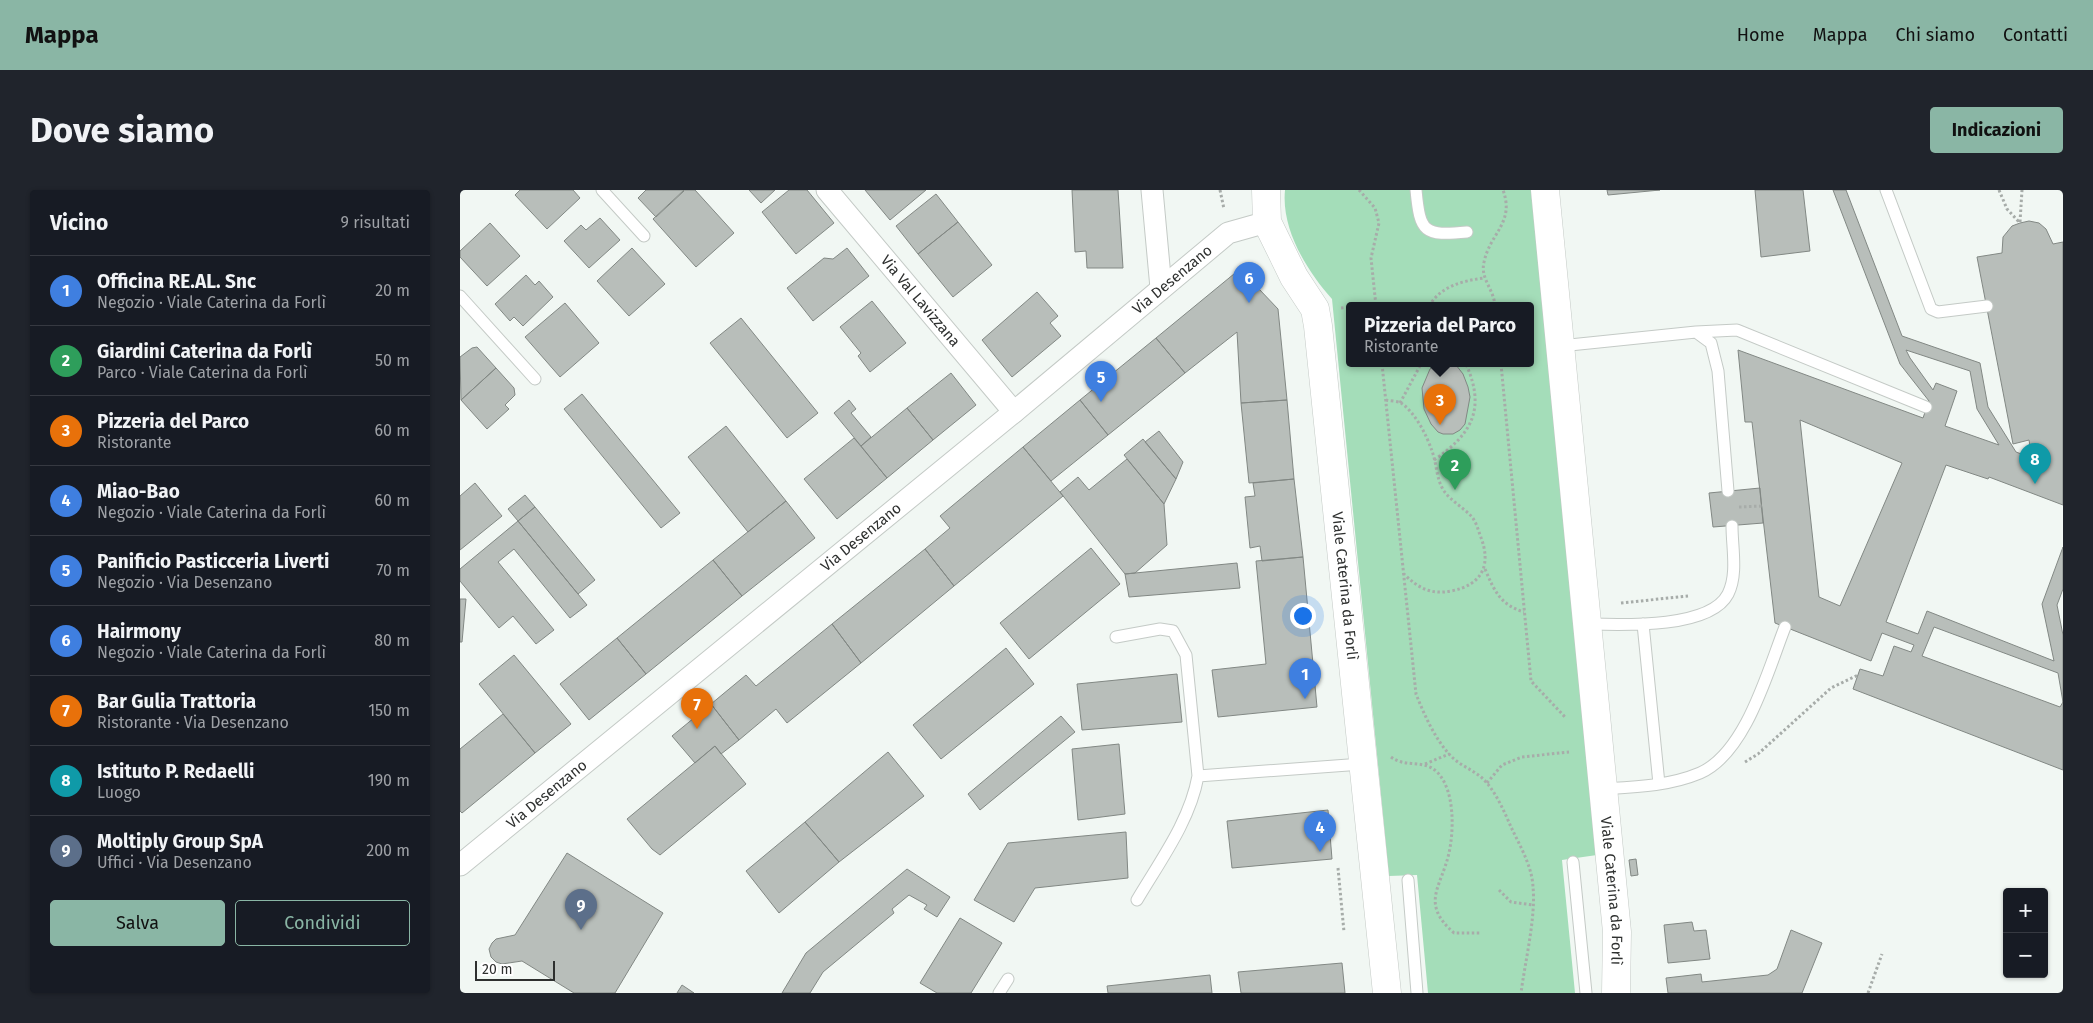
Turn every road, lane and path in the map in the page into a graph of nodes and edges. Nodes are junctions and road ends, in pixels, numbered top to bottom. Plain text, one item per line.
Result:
1 (602, 190) edge
2 (827, 190) edge
3 (1152, 190) edge
4 (1266, 190) edge
5 (1359, 190) edge
6 (1416, 190) edge
7 (1503, 190) edge
8 (1545, 190) edge
9 (1886, 190) edge
10 (2000, 190) edge
11 (2022, 190) edge
12 (1267, 222) junction
13 (1467, 232) dead end
14 (644, 236) dead end
15 (1484, 278) junction
16 (1160, 288) junction
17 (460, 296) edge
18 (1376, 302) edge
19 (1433, 302) edge
20 (1495, 302) edge
21 (1987, 306) dead end
22 (1346, 307) edge
23 (1340, 308) dead end
24 (1696, 332) junction
25 (1560, 346) junction
26 (1382, 367) edge
27 (1419, 367) edge
28 (1467, 367) edge
29 (1501, 367) edge
30 (535, 379) dead end
31 (1386, 400) junction
32 (1400, 402) junction
33 (1926, 407) dead end
34 (1014, 412) junction
35 (1434, 460) junction
36 (1728, 491) dead end
37 (1732, 526) dead end
38 (1485, 568) junction
39 (1403, 574) junction
40 (1691, 596) dead end
41 (1621, 603) dead end
42 (1524, 612) junction
43 (1586, 624) junction
44 (1643, 624) junction
45 (1785, 627) dead end
46 (1116, 637) dead end
47 (1565, 718) dead end
48 (1568, 752) dead end
49 (1388, 753) dead end
50 (1449, 754) junction
51 (1362, 764) junction
52 (1425, 764) junction
53 (1198, 776) junction
54 (1487, 783) junction
55 (1659, 784) junction
56 (1602, 789) junction
57 (1573, 862) dead end
58 (460, 865) edge
59 (1338, 868) dead end
60 (1408, 880) dead end
61 (1499, 890) dead end
62 (1137, 900) dead end
63 (1533, 905) junction
64 (1344, 932) dead end
65 (1480, 933) dead end
66 (1882, 954) dead end
67 (1008, 979) dead end
68 (999, 993) edge
69 (1387, 993) edge
70 (1417, 993) edge
71 (1521, 993) edge
72 (1586, 993) edge
73 (1616, 993) edge
74 (1868, 993) edge

1 - 14 lane
2 - 34 street, Via Val Lavizzana
3 - 16 street
4 - 12 main road, Viale Caterina da Forlì
5 - 18 path
6 - 13 lane
7 - 15 path
8 - 25 main road, Viale Caterina da Forlì
9 - 21 lane
10 - 11 path
12 - 16 street, Via Desenzano
12 - 51 main road, Viale Caterina da Forlì
15 - 19 path
15 - 20 path
16 - 34 street, Via Desenzano
17 - 30 lane
22 - 23 path
24 - 25 lane
24 - 33 lane
24 - 36 lane
25 - 43 main road, Viale Caterina da Forlì
26 - 31 path
27 - 32 path
28 - 35 path
29 - 42 path
31 - 32 path
31 - 39 path
32 - 35 path
34 - 58 street, Via Desenzano
35 - 38 path
37 - 44 lane
38 - 39 path
38 - 42 path
39 - 50 path
40 - 41 path
42 - 47 path
43 - 44 lane
43 - 56 main road, Viale Caterina da Forlì
44 - 55 lane
45 - 55 lane
46 - 53 lane
48 - 54 path
49 - 52 path
50 - 52 path
50 - 54 path
51 - 53 lane
51 - 69 main road, Viale Caterina da Forlì
52 - 65 path
53 - 62 lane
54 - 63 path
55 - 56 lane
56 - 73 main road, Viale Caterina da Forlì
57 - 72 lane
59 - 64 path
60 - 70 lane
61 - 63 path
63 - 71 path
66 - 74 path
67 - 68 lane

